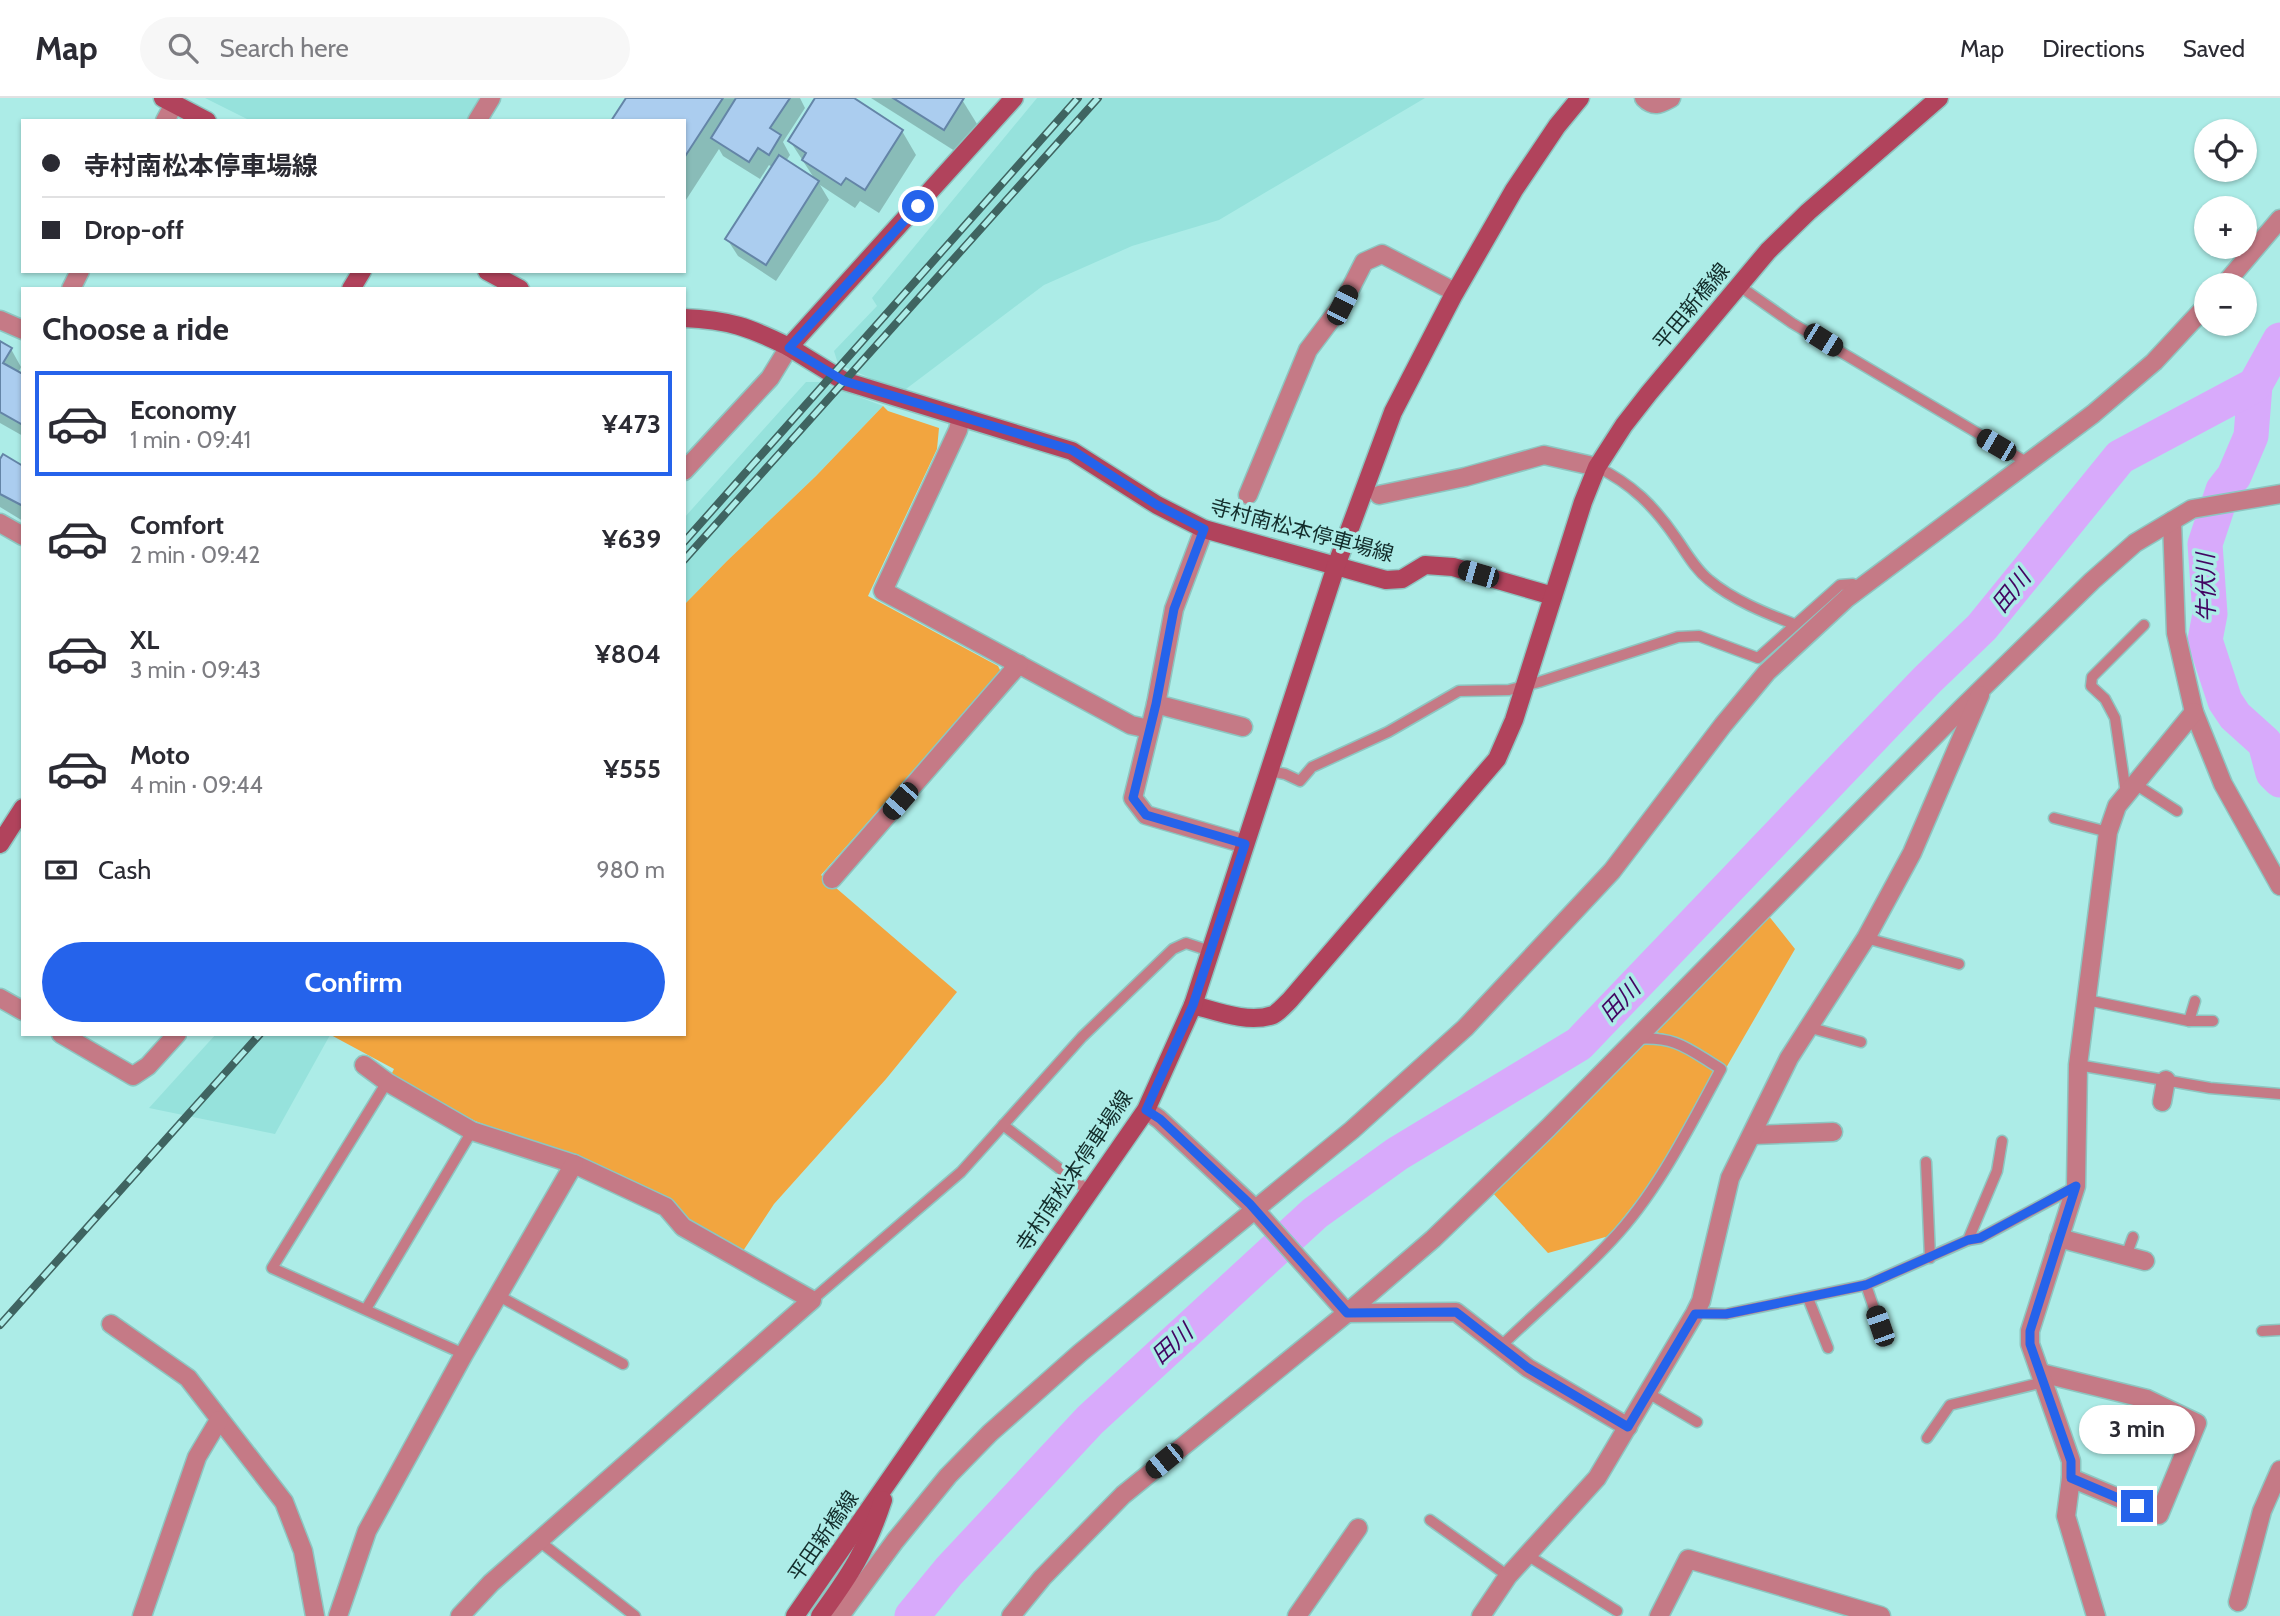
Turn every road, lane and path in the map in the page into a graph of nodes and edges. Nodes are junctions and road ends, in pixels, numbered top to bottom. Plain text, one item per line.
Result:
1 (491, 98) edge
2 (1014, 98) edge
3 (1580, 98) edge
4 (1644, 98) edge
5 (1671, 98) edge
6 (1939, 98) edge
7 (169, 101) edge
8 (165, 119) edge
9 (203, 119) edge
10 (478, 119) edge
11 (2280, 219) edge
12 (491, 273) edge
13 (2234, 273) edge
14 (1738, 285) junction
15 (516, 287) edge
16 (1455, 292) junction
17 (686, 318) edge
18 (2194, 319) edge
19 (0, 320) edge
20 (21, 329) edge
21 (789, 348) junction
22 (961, 417) junction
23 (2028, 463) junction
24 (1597, 467) junction
25 (686, 469) edge
26 (2280, 494) edge
27 (1248, 495) dead end
28 (1379, 495) dead end
29 (2172, 521) junction
30 (0, 523) edge
31 (1204, 529) junction
32 (21, 535) edge
33 (1336, 565) junction
34 (1860, 588) junction
35 (1553, 596) junction
36 (1794, 624) junction
37 (2144, 625) dead end
38 (1018, 664) junction
39 (1525, 686) junction
40 (1982, 690) junction
41 (1156, 704) junction
42 (2194, 712) junction
43 (1243, 726) dead end
44 (1149, 729) junction
45 (1269, 771) junction
46 (2131, 790) junction
47 (21, 811) edge
48 (2177, 811) dead end
49 (2054, 818) dead end
50 (2108, 832) junction
51 (0, 844) edge
52 (1245, 844) junction
53 (832, 878) dead end
54 (2280, 886) edge
55 (1866, 938) junction
56 (1210, 951) junction
57 (1959, 964) dead end
58 (0, 998) edge
59 (2087, 1000) junction
60 (2195, 1001) dead end
61 (1193, 1005) junction
62 (21, 1010) edge
63 (2189, 1021) junction
64 (2213, 1021) dead end
65 (1808, 1027) junction
66 (64, 1036) edge
67 (175, 1036) edge
68 (1636, 1039) junction
69 (1861, 1042) dead end
70 (363, 1065) dead end
71 (2078, 1065) junction
72 (2166, 1080) junction
73 (387, 1082) junction
74 (2280, 1094) edge
75 (2162, 1102) dead end
76 (1146, 1110) junction
77 (1003, 1125) junction
78 (472, 1131) junction
79 (1833, 1132) dead end
80 (1753, 1135) junction
81 (2002, 1141) dead end
82 (1926, 1162) dead end
83 (574, 1164) junction
84 (2076, 1186) junction
85 (1090, 1192) junction
86 (1257, 1214) junction
87 (2133, 1237) dead end
88 (2059, 1238) junction
89 (1968, 1240) junction
90 (2126, 1256) junction
91 (1930, 1258) junction
92 (2145, 1261) dead end
93 (1866, 1285) junction
94 (499, 1296) junction
95 (1808, 1298) junction
96 (812, 1300) junction
97 (366, 1309) junction
98 (1345, 1311) junction
99 (1695, 1314) junction
100 (111, 1324) dead end
101 (1880, 1326) dead end
102 (2280, 1330) edge
103 (2262, 1331) dead end
104 (1500, 1347) junction
105 (1828, 1348) dead end
106 (464, 1354) junction
107 (623, 1364) dead end
108 (2042, 1378) junction
109 (1648, 1393) junction
110 (219, 1420) junction
111 (1697, 1422) dead end
112 (1628, 1427) junction
113 (1927, 1438) dead end
114 (2280, 1470) edge
115 (2071, 1478) junction
116 (888, 1483) junction
117 (1430, 1520) dead end
118 (1358, 1528) dead end
119 (539, 1541) junction
120 (1527, 1555) junction
121 (1508, 1576) junction
122 (2238, 1602) dead end
123 (1617, 1611) dead end
124 (142, 1616) edge
125 (315, 1616) edge
126 (338, 1616) edge
127 (460, 1616) edge
128 (635, 1616) edge
129 (794, 1616) edge
130 (820, 1616) edge
131 (841, 1616) edge
132 (1011, 1616) edge
133 (1297, 1616) edge
134 (1481, 1616) edge
135 (1659, 1616) edge
136 (1881, 1616) edge
137 (2096, 1616) edge

1 - 10 street
2 - 21 main road
3 - 16 main road, 寺村南松本停車場線
4 - 5 street
6 - 14 main road, 平田新橋線
7 - 8 street
7 - 9 main road
11 - 13 street
12 - 15 main road
14 - 23 lane
14 - 24 main road, 平田新橋線
16 - 27 street
16 - 33 main road, 寺村南松本停車場線
17 - 21 main road, 寺村南松本停車場線
18 - 23 street
19 - 20 street
21 - 22 main road, 寺村南松本停車場線
21 - 25 street
22 - 31 main road, 寺村南松本停車場線
22 - 38 street
23 - 34 street
24 - 28 street
24 - 35 main road, 平田新橋線
24 - 36 lane
26 - 29 street
29 - 40 street
29 - 42 street
30 - 32 street
31 - 33 main road, 寺村南松本停車場線
31 - 41 street
33 - 35 main road, 寺村南松本停車場線
33 - 45 main road, 寺村南松本停車場線
34 - 36 lane
34 - 86 street
35 - 39 main road
36 - 39 lane
37 - 46 lane
38 - 44 street
38 - 53 street
39 - 45 lane
39 - 61 main road
40 - 55 street
40 - 68 street
41 - 43 street
41 - 44 street
42 - 46 street
42 - 54 street
44 - 52 street
45 - 52 main road, 寺村南松本停車場線
46 - 48 lane
46 - 50 street
47 - 51 main road
49 - 50 lane
50 - 59 street
52 - 56 main road, 寺村南松本停車場線
55 - 57 lane
55 - 65 street
56 - 61 main road, 寺村南松本停車場線
56 - 77 lane
58 - 62 street
59 - 63 lane
59 - 71 street
60 - 63 lane
61 - 76 main road, 寺村南松本停車場線
63 - 64 lane
65 - 69 lane
65 - 80 street
66 - 67 street
68 - 98 street
68 - 104 lane
70 - 73 street
71 - 72 lane
71 - 84 street
72 - 74 lane
72 - 75 street
73 - 78 street
73 - 97 lane
76 - 85 main road, 寺村南松本停車場線
76 - 86 street
77 - 85 lane
77 - 96 lane
78 - 83 street
78 - 97 lane
79 - 80 street
80 - 99 street
81 - 89 lane
82 - 91 lane
83 - 94 street
83 - 96 street
84 - 88 street
84 - 89 lane
85 - 116 main road, 寺村南松本停車場線
86 - 98 street
86 - 131 street
87 - 90 lane
88 - 90 street
88 - 108 street
89 - 91 lane
90 - 92 street
91 - 93 lane
93 - 95 lane
93 - 101 lane
94 - 106 street
94 - 107 lane
95 - 99 lane
95 - 105 lane
96 - 119 street
97 - 106 lane
98 - 104 street
98 - 132 street
99 - 109 street
100 - 110 street
102 - 103 lane
104 - 112 street
106 - 126 street
108 - 113 lane
108 - 115 street
108 - 115 street
109 - 111 lane
109 - 112 street
110 - 124 street
110 - 125 street
112 - 120 street
114 - 122 street
115 - 137 street
116 - 129 main road, 平田新橋線
116 - 130 main road
117 - 121 lane
118 - 133 street
119 - 127 street
119 - 128 lane
120 - 121 street
120 - 123 lane
121 - 134 street
135 - 136 street

